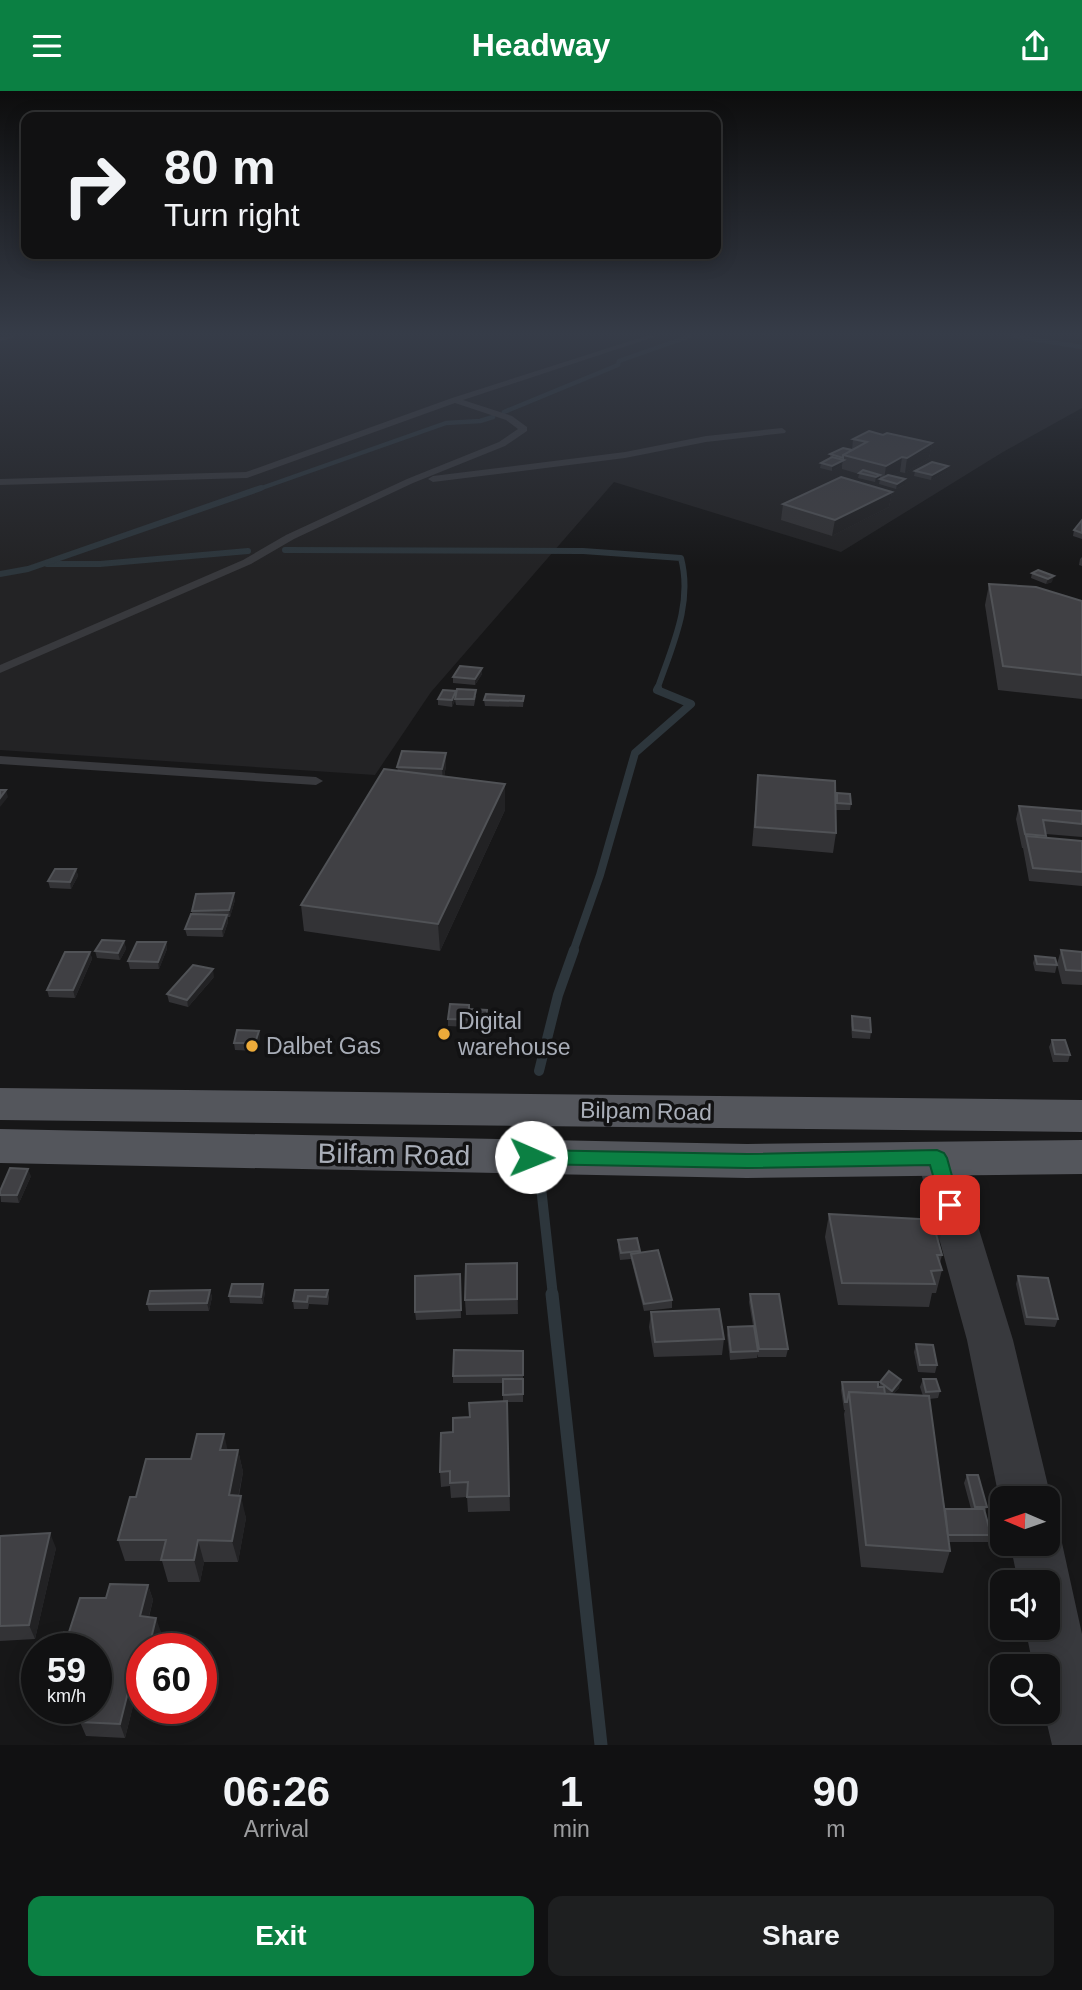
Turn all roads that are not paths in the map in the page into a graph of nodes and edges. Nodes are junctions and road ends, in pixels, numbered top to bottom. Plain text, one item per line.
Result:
1 (418, 413) edge
2 (495, 413) edge
3 (782, 431) dead end
4 (410, 481) junction
5 (0, 482) edge
6 (0, 669) edge
7 (0, 760) edge
8 (316, 781) dead end
9 (0, 1104) edge
10 (1082, 1116) edge
11 (0, 1146) edge
12 (1082, 1157) edge
13 (937, 1158) junction
14 (1022, 1486) edge
15 (1055, 1640) edge
16 (1081, 1745) edge

1 - 5 lane
2 - 4 lane
3 - 4 lane
4 - 6 lane
7 - 8 lane
9 - 10 main road, Bilpam Road
11 - 13 main road, Bilfam Road
12 - 13 main road, Bilfam Road
13 - 14 street
15 - 16 street

